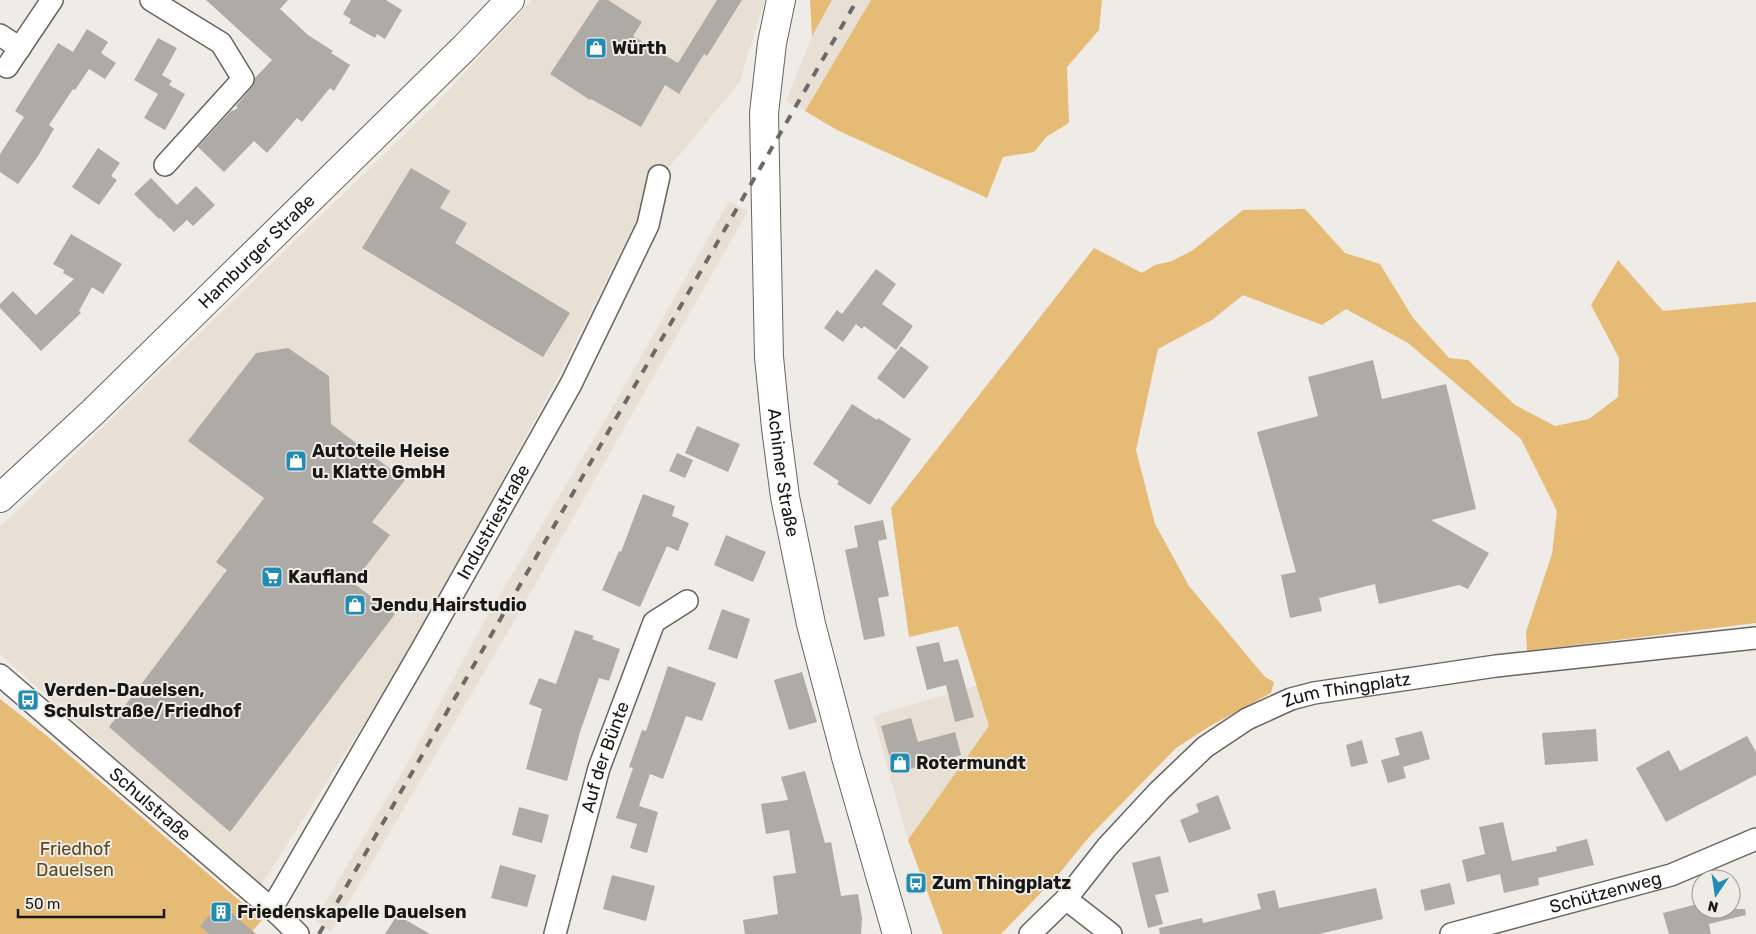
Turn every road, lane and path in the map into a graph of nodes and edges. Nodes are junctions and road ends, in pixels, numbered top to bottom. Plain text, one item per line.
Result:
1 (52, 0) edge
2 (151, 0) edge
3 (510, 0) edge
4 (781, 0) edge
5 (0, 35) edge
6 (20, 48) junction
7 (7, 68) dead end
8 (165, 164) dead end
9 (659, 176) dead end
10 (0, 498) edge
11 (687, 601) dead end
12 (1756, 638) edge
13 (0, 675) edge
14 (1756, 839) edge
15 (1066, 899) junction
16 (272, 908) junction
17 (298, 934) edge
18 (555, 934) edge
19 (897, 934) edge
20 (1030, 934) edge
21 (1111, 934) edge
22 (1451, 934) edge

1 - 6 street
2 - 8 street
3 - 10 main road, Hamburger Straße
4 - 19 main road, Achimer Straße
5 - 6 street
6 - 7 street
9 - 16 street, Industriestraße
11 - 18 street, Auf der Bünte
12 - 15 street, Zum Thingplatz
13 - 16 street, Schulstraße
14 - 22 street, Schützenweg
15 - 20 street, Zum Thingplatz
15 - 21 street
16 - 17 street, Schulstraße

